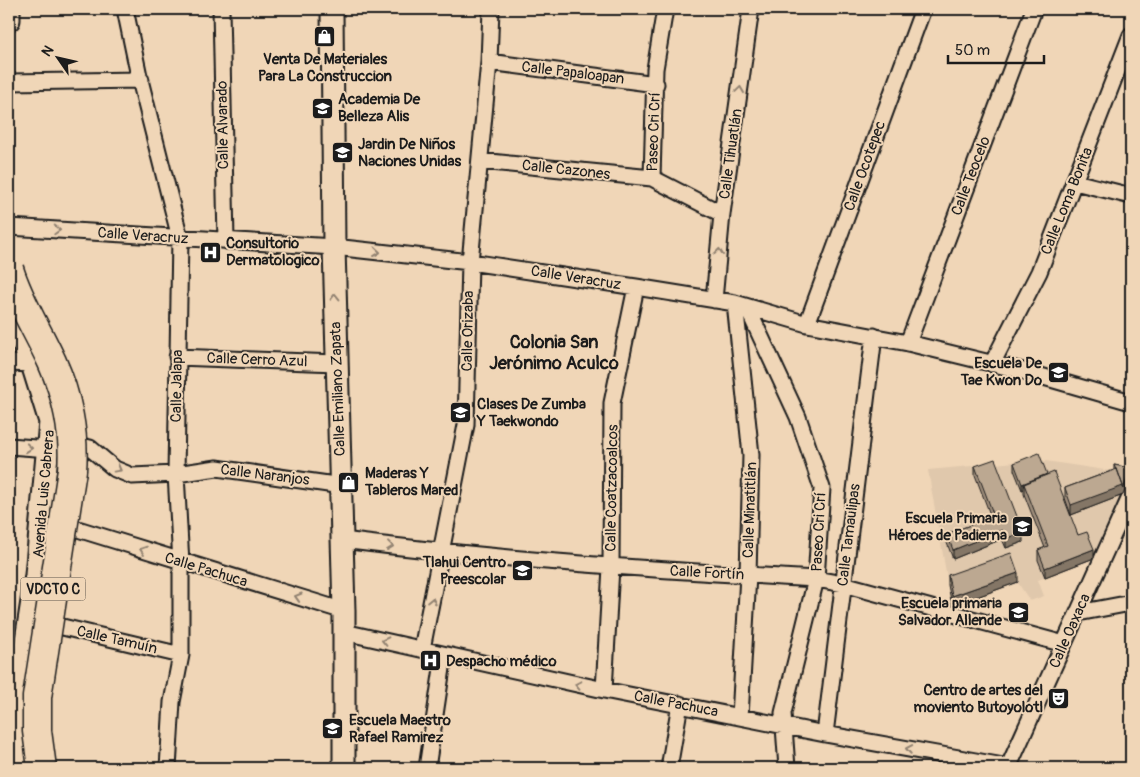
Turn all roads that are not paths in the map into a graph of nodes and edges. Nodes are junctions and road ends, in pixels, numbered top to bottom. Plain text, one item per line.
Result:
1 (9, 9) edge
2 (125, 9) edge
3 (221, 9) edge
4 (332, 9) edge
5 (491, 9) edge
6 (665, 9) edge
7 (750, 9) edge
8 (923, 9) edge
9 (1034, 9) edge
10 (9, 20) edge
11 (1131, 35) edge
12 (489, 62) junction
13 (140, 80) junction
14 (9, 82) edge
15 (656, 84) junction
16 (480, 161) junction
17 (652, 178) junction
18 (1075, 182) junction
19 (1131, 196) edge
20 (722, 214) junction
21 (9, 227) edge
22 (180, 238) junction
23 (226, 241) junction
24 (334, 247) junction
25 (9, 253) edge
26 (470, 262) junction
27 (9, 269) edge
28 (636, 287) junction
29 (714, 300) junction
30 (741, 305) junction
31 (14, 312) edge
32 (807, 324) junction
33 (874, 336) junction
34 (908, 343) junction
35 (177, 357) junction
36 (9, 363) edge
37 (337, 363) junction
38 (32, 364) junction
39 (992, 364) junction
40 (1131, 402) edge
41 (77, 445) junction
42 (9, 446) edge
43 (49, 450) junction
44 (176, 474) junction
45 (342, 486) junction
46 (1131, 495) edge
47 (68, 526) junction
48 (342, 540) junction
49 (442, 553) junction
50 (181, 563) junction
51 (611, 567) junction
52 (748, 575) junction
53 (816, 579) junction
54 (843, 584) junction
55 (1131, 603) edge
56 (1078, 613) junction
57 (344, 622) junction
58 (54, 625) junction
59 (1064, 644) junction
60 (422, 649) junction
61 (181, 654) junction
62 (444, 655) junction
63 (22, 665) junction
64 (46, 671) junction
65 (604, 690) junction
66 (680, 704) junction
67 (740, 717) junction
68 (783, 725) junction
69 (825, 734) junction
70 (1008, 767) edge
71 (16, 768) edge
72 (29, 768) edge
73 (42, 768) edge
74 (50, 768) edge
75 (168, 768) edge
76 (344, 768) edge
77 (427, 768) edge
78 (669, 768) edge
79 (787, 768) edge

1 - 10 main road
2 - 13 street, Calle Jalapa
3 - 23 street, Calle Alvarado
4 - 24 main road, Calle Emiliano Zapata
5 - 12 street, Calle Orizaba
6 - 15 street, Paseo Cri Crí
20 -> 7 street, Calle Tihuatlán
8 - 32 street, Calle Ocotepec
9 - 34 street, Calle Teocelo
11 - 18 street, Calle Loma Bonita
12 - 15 street, Calle Papaloapan
12 - 16 street, Calle Orizaba
13 - 14 street
13 - 22 street, Calle Jalapa
15 - 17 street, Paseo Cri Crí
16 - 17 street, Calle Cazones
16 - 26 street, Calle Orizaba
17 - 20 street, Paseo Cri Crí
18 - 19 street
18 - 39 street, Calle Loma Bonita
29 -> 20 street, Calle Tihuatlán
21 -> 22 street, Calle Veracruz
22 - 23 street, Calle Veracruz
22 - 35 street, Calle Jalapa
23 - 24 street, Calle Veracruz
24 -> 26 street, Calle Veracruz
37 -> 24 main road, Calle Emiliano Zapata
25 - 31 main road, Avenida Luis Cabrera
26 - 28 street, Calle Veracruz
26 - 49 street, Calle Orizaba
27 - 73 highway, VDCTO C, bridge
28 - 29 street, Calle Veracruz
28 - 51 street, Calle Coatzacoalcos
29 - 30 street, Calle Veracruz
30 - 32 street, Calle Veracruz
30 - 52 street, Calle Minatitlán
30 - 53 street, Paseo Cri Crí
31 - 38 main road, Avenida Luis Cabrera
31 - 41 main road
31 - 41 main road, Avenida Luis Cabrera
31 - 72 highway, VDCTO C
32 - 33 street, Calle Veracruz
33 - 34 street, Calle Veracruz
33 - 54 street, Calle Tamaulipas
34 - 39 street, Calle Veracruz
35 - 37 street, Calle Cerro Azul
35 - 44 street, Calle Jalapa
36 - 38 street
37 - 45 main road, Calle Emiliano Zapata
38 - 43 main road, Avenida Luis Cabrera
39 - 40 street, Calle Veracruz
41 - 43 street
41 -> 44 street, Calle Naranjos
41 - 47 main road, Avenida Luis Cabrera
42 -> 43 street
43 - 63 main road, Avenida Luis Cabrera
44 - 45 street, Calle Naranjos
44 - 50 street, Calle Jalapa
45 - 48 main road, Calle Emiliano Zapata
46 - 56 street, Calle Oaxaca
50 -> 47 street, Calle Pachuca
47 - 58 main road, Avenida Luis Cabrera
48 -> 49 street, Calle Fortín
48 - 57 main road, Calle Emiliano Zapata
49 - 51 street, Calle Fortín
60 -> 49 street, Calle Orizaba
57 -> 50 street, Calle Pachuca
50 - 61 street, Calle Jalapa
51 - 52 street, Calle Fortín
51 - 65 street, Calle Coatzacoalcos
52 - 53 street, Calle Fortín
52 - 67 street, Calle Minatitlán
53 - 54 street, Calle Fortín
53 - 68 street, Paseo Cri Crí
54 - 59 street, Calle Fortín
54 - 69 street, Calle Tamaulipas
55 - 56 street
56 - 59 street, Calle Oaxaca
60 -> 57 street, Calle Pachuca
57 - 76 main road, Calle Emiliano Zapata
58 - 61 street, Calle Tamuín
58 - 64 main road, Avenida Luis Cabrera
59 - 70 street, Calle Oaxaca
60 - 62 street, Calle Pachuca
61 - 75 street, Calle Jalapa
65 -> 62 street, Calle Pachuca
62 - 77 street
63 - 64 main road
63 - 71 main road, Avenida Luis Cabrera
64 - 74 main road, Avenida Luis Cabrera
65 - 66 street, Calle Pachuca
66 - 67 street, Calle Pachuca
66 - 78 street
67 - 68 street, Calle Pachuca
68 - 69 street, Calle Pachuca
68 - 79 street, Paseo Cri Crí
70 -> 69 street, Calle Pachuca

